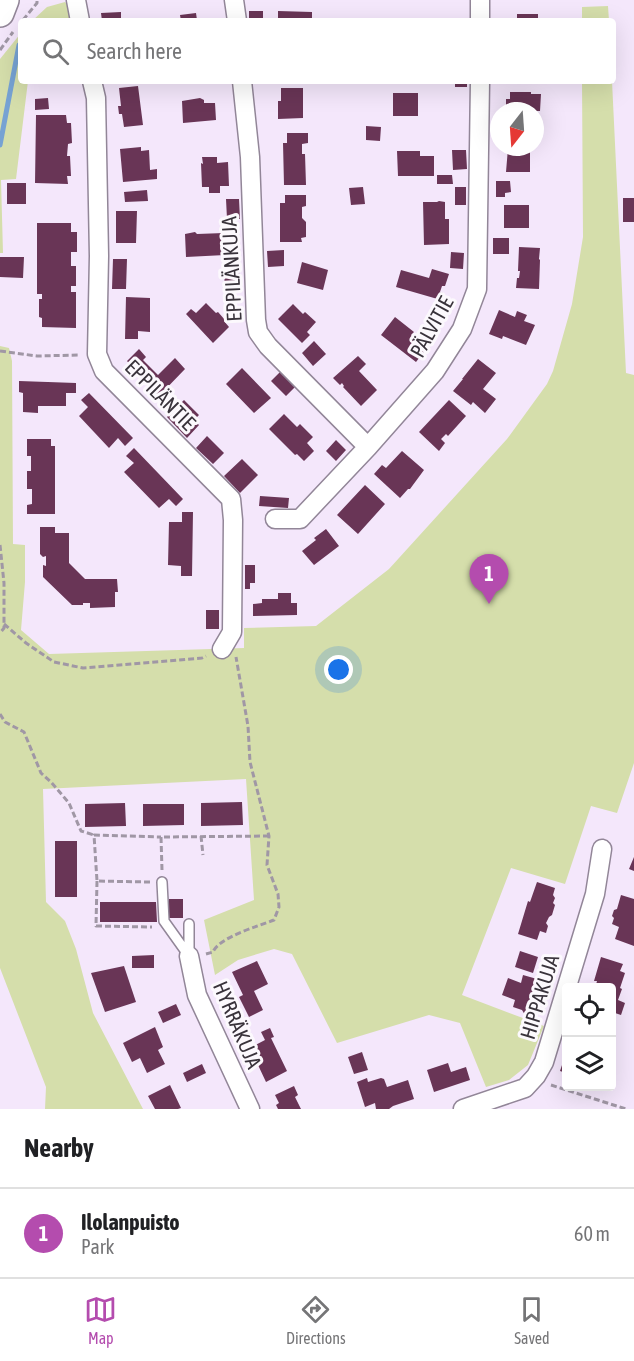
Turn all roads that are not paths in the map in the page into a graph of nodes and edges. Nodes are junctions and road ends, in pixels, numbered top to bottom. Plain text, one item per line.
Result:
1 (5, 0) edge
2 (76, 0) edge
3 (234, 0) edge
4 (480, 0) edge
5 (79, 18) edge
6 (237, 18) edge
7 (480, 18) edge
8 (8, 20) edge
9 (93, 84) edge
10 (242, 84) edge
11 (480, 84) edge
12 (368, 447) junction
13 (275, 519) dead end
14 (222, 650) road end
15 (602, 849) dead end
16 (162, 882) road end
17 (189, 924) dead end
18 (189, 956) junction
19 (250, 1109) edge
20 (463, 1109) edge

1 - 8 street
2 - 5 street
3 - 6 street
4 - 7 street
9 - 14 street, EPPILÄNTIE
10 - 12 street, EPPILÄNKUJA
11 - 12 street, PÄLVITIE
12 - 13 street, PÄLVITIE
15 - 20 street, HIPPAKUJA
16 - 18 lane
17 - 18 lane
18 - 19 street, HYRRÄKUJA

